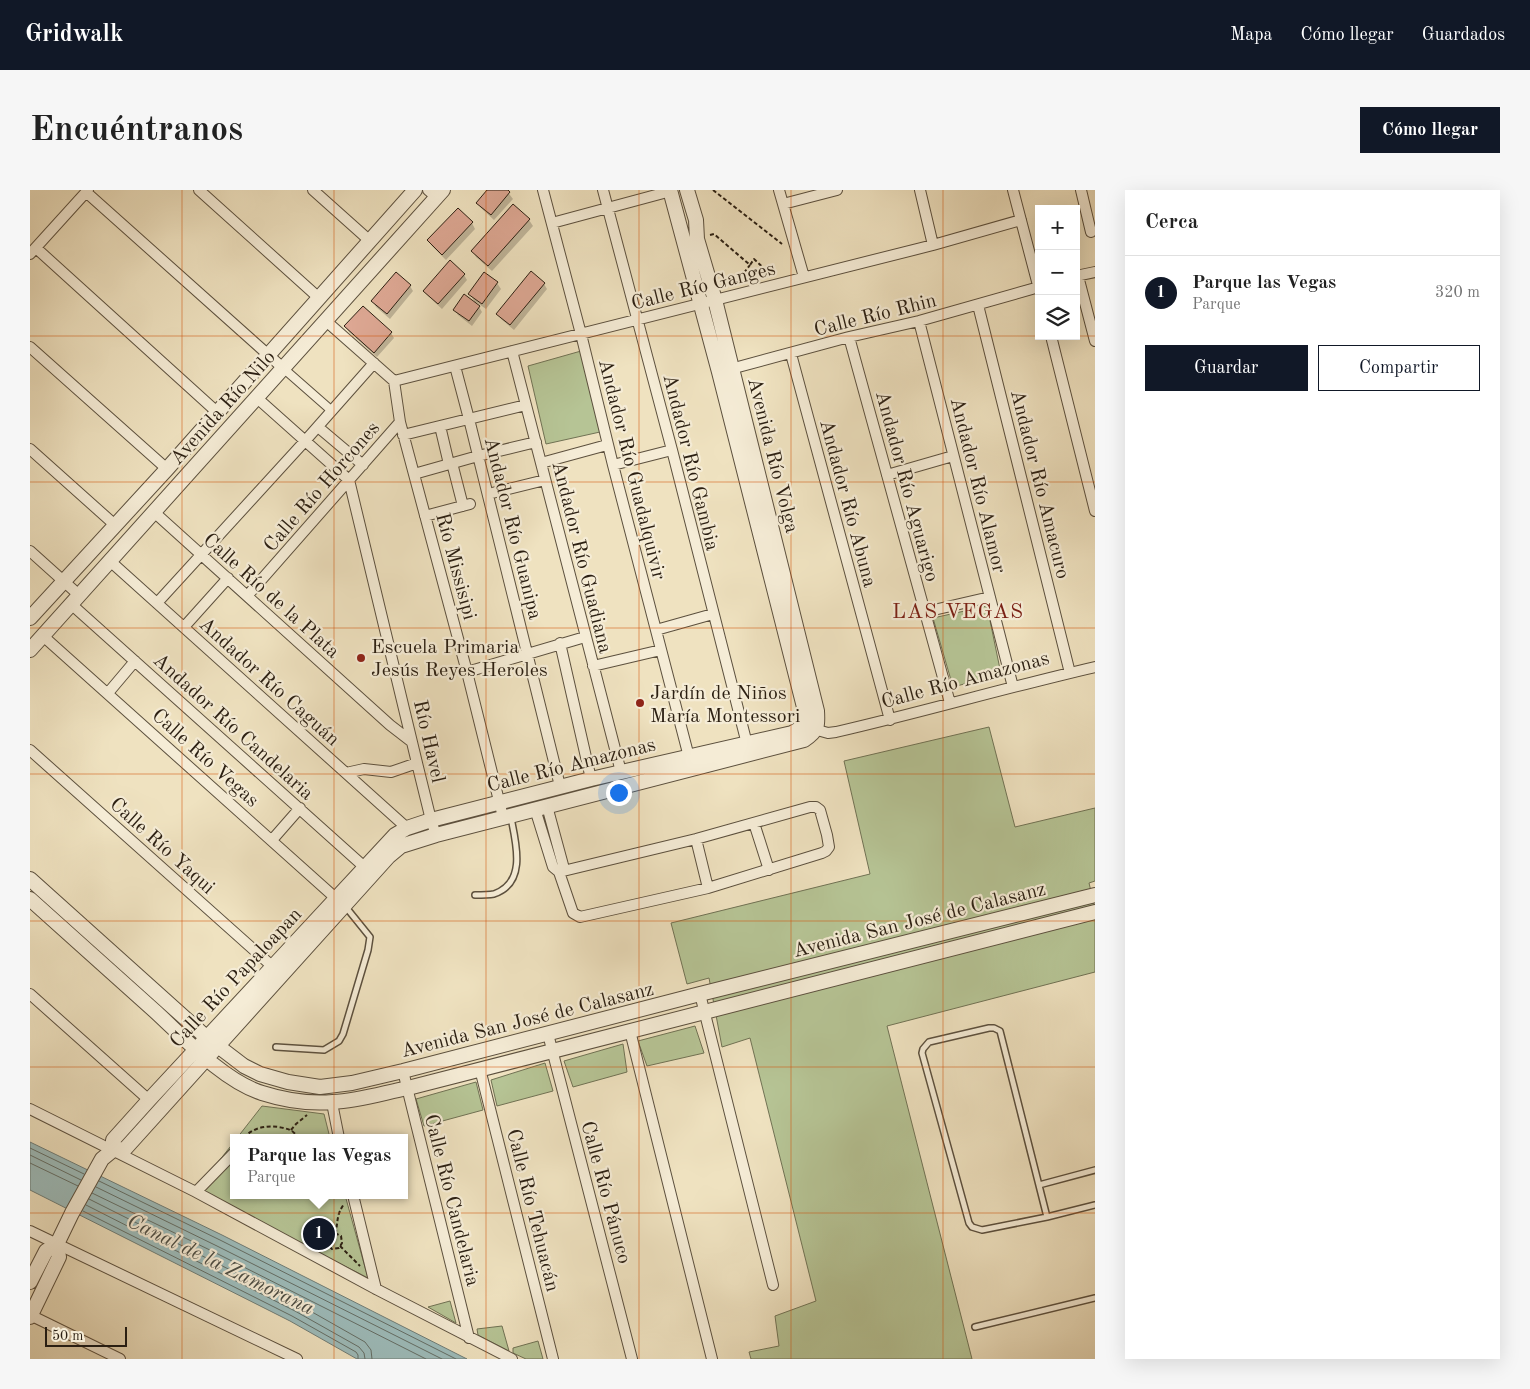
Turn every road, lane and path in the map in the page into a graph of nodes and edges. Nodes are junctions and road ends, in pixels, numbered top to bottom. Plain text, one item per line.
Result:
1 (199, 190) edge
2 (313, 190) edge
3 (416, 190) edge
4 (543, 190) edge
5 (603, 190) edge
6 (687, 190) edge
7 (714, 190) edge
8 (780, 190) edge
9 (837, 190) edge
10 (920, 190) edge
11 (1013, 190) edge
12 (1081, 190) edge
13 (87, 191) edge
14 (670, 191) edge
15 (436, 192) edge
16 (783, 204) junction
17 (608, 208) junction
18 (1021, 220) junction
19 (552, 223) junction
20 (1091, 232) dead end
21 (697, 239) junction
22 (370, 241) junction
23 (933, 245) junction
24 (33, 251) edge
25 (797, 255) junction
26 (750, 265) junction
27 (1095, 272) edge
28 (1035, 273) edge
29 (1080, 275) edge
30 (804, 277) junction
31 (778, 283) junction
32 (1080, 287) edge
33 (1035, 289) edge
34 (736, 294) junction
35 (320, 298) junction
36 (715, 300) junction
37 (700, 303) junction
38 (978, 305) junction
39 (638, 320) junction
40 (326, 321) junction
41 (919, 321) junction
42 (581, 334) junction
43 (849, 337) junction
44 (1052, 340) edge
45 (1095, 341) edge
46 (30, 347) edge
47 (512, 351) junction
48 (791, 354) junction
49 (269, 356) junction
50 (374, 363) junction
51 (455, 366) junction
52 (283, 368) junction
53 (725, 370) junction
54 (394, 381) junction
55 (257, 398) junction
56 (526, 405) junction
57 (332, 411) junction
58 (218, 413) junction
59 (469, 419) junction
60 (400, 422) junction
61 (440, 426) junction
62 (318, 427) junction
63 (403, 434) junction
64 (305, 441) junction
65 (536, 442) junction
66 (607, 445) junction
67 (30, 448) edge
68 (672, 450) junction
69 (478, 456) junction
70 (953, 456) junction
71 (450, 463) junction
72 (541, 463) junction
73 (363, 465) junction
74 (613, 465) junction
75 (167, 469) junction
76 (414, 474) junction
77 (887, 475) junction
78 (349, 480) junction
79 (545, 480) junction
80 (488, 494) junction
81 (1095, 511) edge
82 (154, 512) junction
83 (425, 516) junction
84 (115, 525) junction
85 (30, 551) edge
86 (202, 555) junction
87 (110, 561) junction
88 (228, 578) junction
89 (64, 581) junction
90 (248, 596) junction
91 (990, 597) junction
92 (75, 599) junction
93 (157, 603) junction
94 (925, 612) junction
95 (713, 614) junction
96 (30, 618) edge
97 (184, 627) junction
98 (656, 630) junction
99 (42, 636) junction
100 (585, 637) junction
101 (560, 644) junction
102 (30, 650) edge
103 (661, 650) junction
104 (527, 653) junction
105 (135, 661) junction
106 (593, 666) junction
107 (1095, 667) edge
108 (467, 672) junction
109 (1070, 672) junction
110 (1013, 687) junction
111 (108, 693) junction
112 (950, 702) junction
113 (890, 720) junction
114 (810, 728) junction
115 (412, 742) junction
116 (746, 744) junction
117 (30, 750) edge
118 (688, 757) junction
119 (417, 763) junction
120 (620, 772) junction
121 (346, 773) junction
122 (641, 774) junction
123 (590, 779) junction
124 (560, 786) junction
125 (499, 802) junction
126 (541, 807) junction
127 (300, 808) junction
128 (507, 816) junction
129 (431, 820) junction
130 (754, 823) junction
131 (407, 828) junction
132 (436, 835) junction
133 (696, 839) junction
134 (272, 840) junction
135 (398, 840) junction
136 (369, 870) junction
137 (769, 870) junction
138 (559, 872) junction
139 (30, 879) edge
140 (708, 888) junction
141 (475, 895) dead end
142 (1095, 895) edge
143 (30, 899) edge
144 (340, 902) junction
145 (1095, 912) edge
146 (851, 956) junction
147 (272, 966) junction
148 (856, 973) junction
149 (30, 994) edge
150 (700, 994) junction
151 (704, 1012) junction
152 (630, 1031) junction
153 (548, 1034) junction
154 (206, 1037) junction
155 (218, 1047) junction
156 (276, 1047) dead end
157 (196, 1048) junction
158 (552, 1051) junction
159 (208, 1059) junction
160 (480, 1069) junction
161 (403, 1071) junction
162 (408, 1088) junction
163 (150, 1100) junction
164 (332, 1103) junction
165 (30, 1108) edge
166 (247, 1134) edge
167 (295, 1134) edge
168 (338, 1134) edge
169 (112, 1150) junction
170 (230, 1157) edge
171 (1095, 1170) edge
172 (1039, 1185) junction
173 (196, 1192) junction
174 (350, 1199) edge
175 (354, 1199) edge
176 (1095, 1205) edge
177 (1047, 1217) junction
178 (30, 1231) edge
179 (336, 1233) junction
180 (57, 1244) junction
181 (340, 1246) junction
182 (30, 1282) edge
183 (375, 1285) junction
184 (773, 1285) dead end
185 (1095, 1298) edge
186 (30, 1316) edge
187 (975, 1327) dead end
188 (470, 1338) junction
189 (120, 1359) edge
190 (297, 1359) edge
191 (512, 1359) edge
192 (553, 1359) edge
193 (632, 1359) edge
194 (712, 1359) edge

1 - 35 street
2 - 22 street
3 - 22 street, Avenida Río Nilo
4 - 19 street, Andador Río Guadalquivir
5 - 17 street, Andador Río Gambia
6 - 21 street, Avenida Río Volga
7 - 25 path
8 - 16 street
9 - 16 street
10 - 23 street
11 - 18 street
12 - 20 street
13 - 24 street
13 - 49 street
14 - 17 street
14 - 37 street, Avenida Río Volga
15 - 40 street, Avenida Río Nilo
16 - 25 street
17 - 19 street
17 - 39 street, Andador Río Gambia
18 - 23 street, Calle Río Ganges
18 - 28 street
19 - 42 street, Andador Río Guadalquivir
21 - 26 path
21 - 36 street, Avenida Río Volga
22 - 35 street, Avenida Río Nilo
23 - 30 street, Calle Río Ganges
24 - 58 street
25 - 30 street
26 - 31 path
26 - 34 path
27 - 29 street
30 - 31 street, Calle Río Ganges
31 - 34 street, Calle Río Ganges
32 - 45 street
33 - 38 street, Calle Río Rhin
34 - 36 street, Calle Río Ganges
35 - 49 street, Avenida Río Nilo
36 - 37 street, Calle Río Ganges
36 - 53 street, Avenida Río Volga
37 - 39 street, Calle Río Ganges
37 - 53 street, Avenida Río Volga
38 - 41 street, Calle Río Rhin
38 - 109 street, Andador Río Amacuro
39 - 42 street, Calle Río Ganges
39 - 68 street, Andador Río Gambia
40 - 50 street
40 - 52 street, Avenida Río Nilo
41 - 43 street, Calle Río Rhin
41 - 70 street, Andador Río Alamor
42 - 47 street, Calle Río Ganges
42 - 66 street, Andador Río Guadalquivir
43 - 48 street, Calle Río Rhin
43 - 77 street, Andador Río Aguarigo
44 - 81 street
46 - 75 street
47 - 51 street, Calle Río Ganges
47 - 56 street, Andador Río Guadiana
48 - 53 street, Calle Río Rhin
48 - 113 street, Andador Río Abuna
49 - 52 street
49 - 58 street, Avenida Río Nilo
50 - 54 street
50 - 57 street
51 - 54 street, Calle Río Ganges
51 - 59 street, Andador Río Guanipa
52 - 55 street, Avenida Río Nilo
52 - 57 street
53 - 114 street, Avenida Río Volga
54 - 60 street, Río Missisipi
55 - 64 street
55 - 82 street, Avenida Río Nilo
56 - 59 street
56 - 65 street, Andador Río Guadiana
57 - 62 street
58 - 75 street, Avenida Río Nilo
59 - 61 street
59 - 69 street, Andador Río Guanipa
60 - 63 street, Río Missisipi
60 - 73 street, Calle Río Horcones
61 - 63 street
61 - 71 street
62 - 64 street
62 - 73 street
63 - 76 street, Río Missisipi
64 - 78 street
64 - 86 street
65 - 69 street
65 - 72 street, Andador Río Guadiana
66 - 72 street
66 - 74 street, Andador Río Guadalquivir
67 - 84 street
68 - 74 street
68 - 95 street, Andador Río Gambia
69 - 71 street
69 - 80 street, Andador Río Guanipa
70 - 77 street
70 - 91 street, Andador Río Alamor
71 - 76 street
71 - 83 street
72 - 79 street, Andador Río Guadiana
73 - 78 street, Calle Río Horcones
74 - 98 street, Andador Río Guadalquivir
75 - 84 street, Avenida Río Nilo
76 - 83 street, Río Missisipi
77 - 94 street, Andador Río Aguarigo
78 - 90 street, Calle Río Horcones
78 - 115 street, Río Havel
79 - 80 street
79 - 100 street, Andador Río Guadiana
80 - 104 street, Andador Río Guanipa
82 - 86 street, Calle Río de la Plata
82 - 87 street, Avenida Río Nilo
83 - 108 street, Río Missisipi
84 - 89 street, Avenida Río Nilo
85 - 89 street, Andador Río Candelaria
86 - 88 street, Calle Río de la Plata
86 - 93 street
87 - 92 street, Avenida Río Nilo
87 - 93 street, Andador Río Caguán
88 - 90 street, Calle Río de la Plata
88 - 97 street
89 - 92 street, Andador Río Candelaria
89 - 96 street, Avenida Río Nilo
90 - 115 street, Calle Río de la Plata
91 - 94 street
91 - 110 street, Andador Río Alamor
92 - 99 street, Avenida Río Nilo
92 - 105 street, Andador Río Candelaria
93 - 97 street, Andador Río Caguán
94 - 112 street, Andador Río Aguarigo
95 - 98 street
95 - 116 street, Andador Río Gambia
97 - 121 street, Andador Río Caguán
98 - 103 street, Andador Río Guadalquivir
99 - 102 street, Avenida Río Nilo
99 - 111 street, Calle Río Vegas
100 - 101 street
100 - 106 street, Andador Río Guadiana
101 - 104 street
101 - 123 street
103 - 106 street
103 - 118 street, Andador Río Guadalquivir
104 - 108 street
104 - 124 street, Andador Río Guanipa
105 - 111 street
105 - 127 street, Andador Río Candelaria
106 - 120 street, Andador Río Guadiana
107 - 109 street, Calle Río Amazonas
108 - 125 street, Río Missisipi
109 - 110 street, Calle Río Amazonas
110 - 112 street, Calle Río Amazonas
111 - 134 street, Calle Río Vegas
112 - 113 street, Calle Río Amazonas
113 - 114 street, Calle Río Amazonas
114 - 116 street, Calle Río Amazonas
114 - 122 street, Calle Río Amazonas
115 - 119 street, Río Havel
116 - 118 street, Calle Río Amazonas
117 - 147 street, Calle Río Yaqui
118 - 122 street, Calle Río Amazonas
119 - 121 street
119 - 129 street, Río Havel
120 - 122 street, Calle Río Amazonas
120 - 123 street, Calle Río Amazonas
121 - 131 street, Andador Río Caguán
122 - 126 street, Calle Río Amazonas
123 - 124 street, Calle Río Amazonas
124 - 125 street, Calle Río Amazonas
125 - 128 street, Río Missisipi
125 - 129 street, Calle Río Amazonas
126 - 128 street, Calle Río Amazonas
126 - 138 street
127 - 134 street
127 - 136 street, Andador Río Candelaria
128 - 132 street, Calle Río Amazonas
128 - 141 lane
129 - 131 street, Calle Río Amazonas
129 - 132 street, Río Havel
130 - 133 street
130 - 137 street
130 - 137 street
131 - 135 street, Calle Río Amazonas
132 - 135 street, Calle Río Amazonas
133 - 138 street
133 - 140 street
134 - 144 street, Calle Río Vegas
135 - 136 street, Calle Río Papaloapan
136 - 144 street, Calle Río Papaloapan
137 - 140 street
138 - 140 street
139 - 154 street, Avenida San José de Calasanz
142 - 146 street, Avenida San José de Calasanz
143 - 157 street, Avenida San José de Calasanz
144 - 147 street, Calle Río Papaloapan
144 - 155 street, Calle Río Papaloapan
144 - 156 lane
145 - 148 street, Avenida San José de Calasanz
146 - 148 street
146 - 150 street, Avenida San José de Calasanz
147 - 154 street, Calle Río Papaloapan
148 - 151 street, Avenida San José de Calasanz
149 - 163 street
150 - 151 street
150 - 153 street, Avenida San José de Calasanz
151 - 152 street, Avenida San José de Calasanz
151 - 184 street
152 - 158 street, Avenida San José de Calasanz
152 - 194 street
153 - 158 street, Calle Río Pánuco
153 - 161 street, Avenida San José de Calasanz
154 - 155 street, Avenida San José de Calasanz
154 - 157 street, Calle Río Papaloapan
155 - 159 street, Calle Río Papaloapan
155 - 161 street, Avenida San José de Calasanz
157 - 159 street, Avenida San José de Calasanz
157 - 163 street, Calle Río Papaloapan
158 - 160 street, Avenida San José de Calasanz
158 - 193 street, Calle Río Pánuco
159 - 164 street, Avenida San José de Calasanz
159 - 169 street, Calle Río Papaloapan
160 - 162 street, Avenida San José de Calasanz
160 - 192 street, Calle Río Tehuacán
161 - 162 street, Calle Río Candelaria
162 - 164 street, Avenida San José de Calasanz
162 - 188 street, Calle Río Candelaria
163 - 169 street, Calle Río Papaloapan
164 - 168 street
165 - 169 street
166 - 167 path
169 - 173 street
169 - 180 street, Calle Río Papaloapan
170 - 173 street
171 - 172 lane
172 - 177 lane
172 - 177 lane
173 - 183 street
174 - 179 path
175 - 183 street
176 - 177 lane
178 - 180 street
179 - 181 path
179 - 181 path
180 - 182 street, Calle Río Papaloapan
180 - 186 street, Calle Río Papaloapan
180 - 190 street
181 - 183 path
183 - 188 street
185 - 187 lane
186 - 189 street
188 - 191 street

